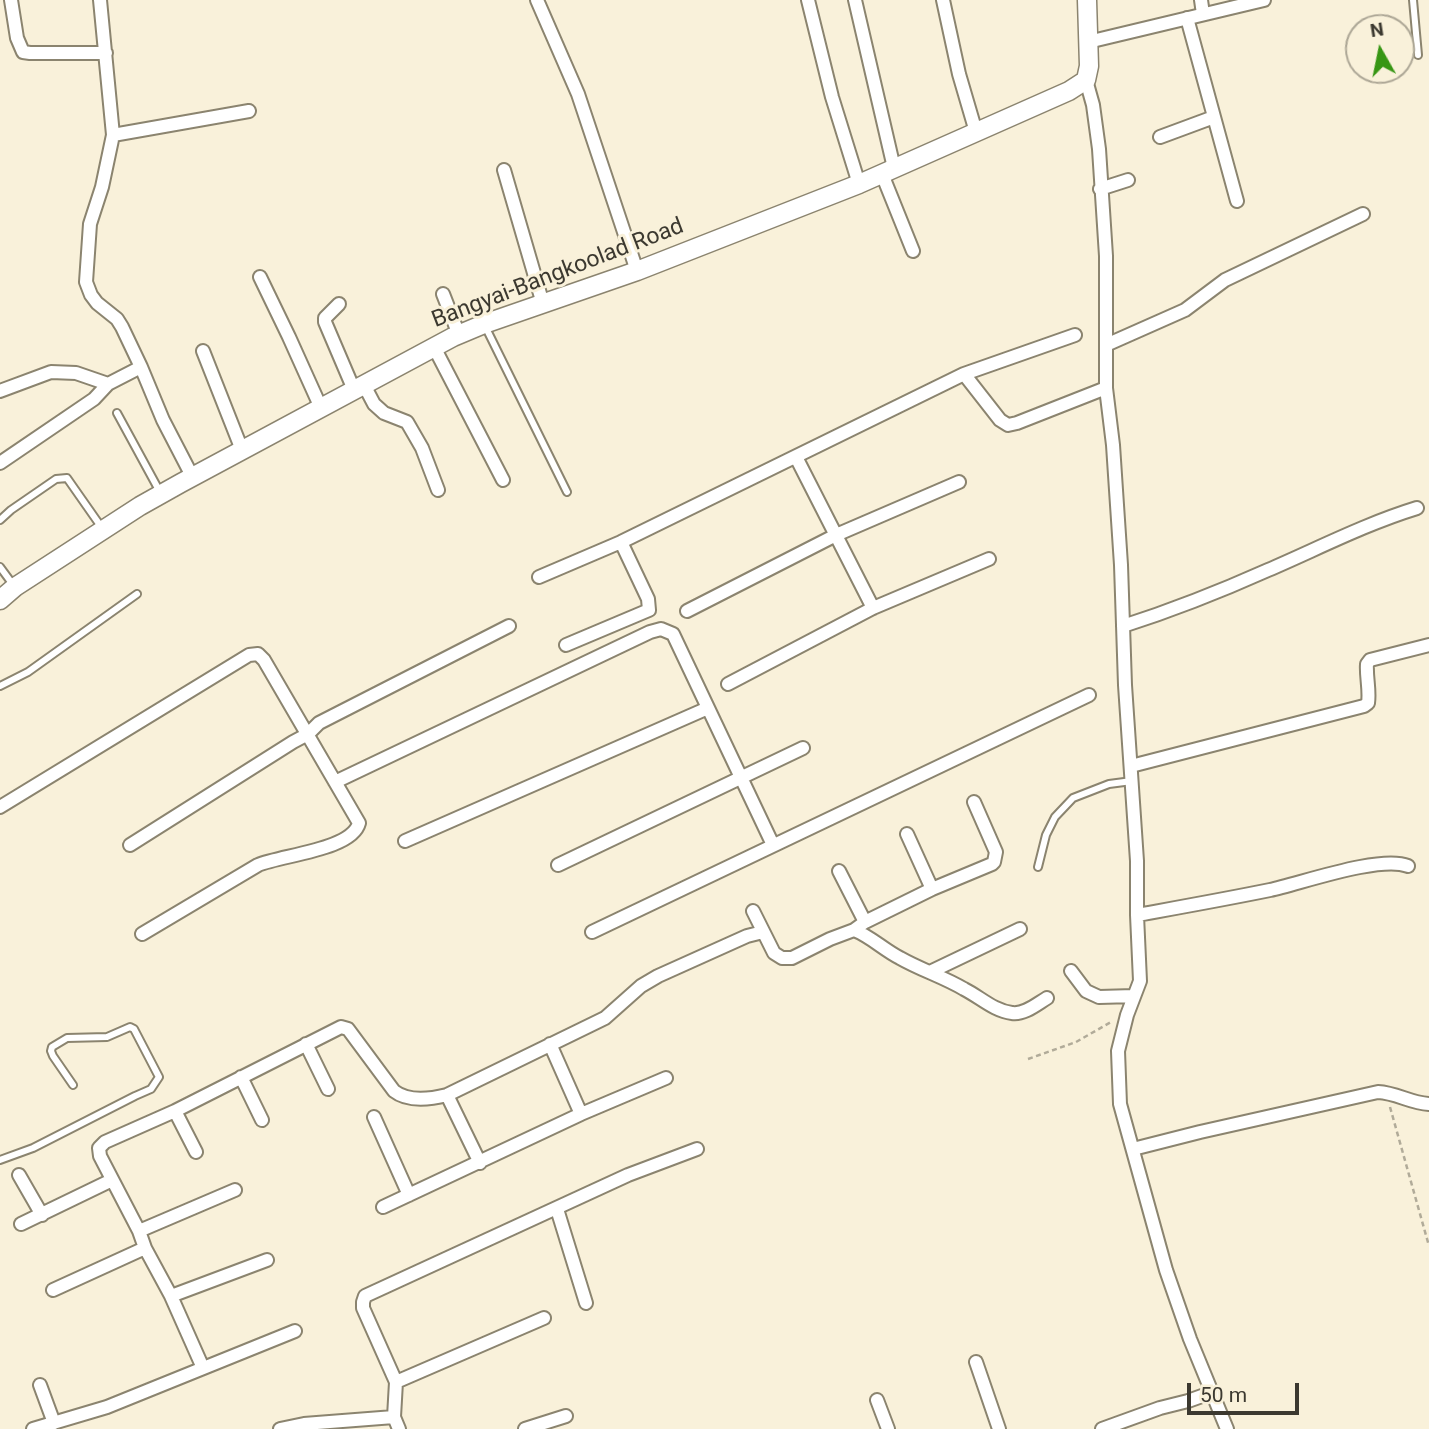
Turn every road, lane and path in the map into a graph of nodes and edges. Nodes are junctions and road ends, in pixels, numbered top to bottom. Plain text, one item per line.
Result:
1 (11, 0) edge
2 (100, 0) edge
3 (537, 0) edge
4 (808, 0) edge
5 (855, 0) edge
6 (943, 0) edge
7 (1087, 0) edge
8 (1201, 0) edge
9 (1264, 0) edge
10 (1413, 0) edge
11 (1203, 14) junction
12 (1187, 18) junction
13 (1088, 42) junction
14 (106, 53) junction
15 (1418, 55) dead end
16 (1086, 80) junction
17 (249, 111) dead end
18 (1214, 117) junction
19 (976, 132) junction
20 (113, 135) junction
21 (1160, 137) dead end
22 (504, 170) dead end
23 (888, 171) junction
24 (1128, 180) dead end
25 (859, 184) junction
26 (1100, 188) junction
27 (1237, 201) dead end
28 (1363, 214) dead end
29 (913, 251) dead end
30 (637, 271) junction
31 (260, 276) dead end
32 (443, 294) dead end
33 (338, 304) dead end
34 (543, 304) junction
35 (484, 324) junction
36 (460, 335) junction
37 (1074, 335) dead end
38 (1105, 345) junction
39 (434, 347) junction
40 (203, 351) dead end
41 (141, 367) junction
42 (964, 374) junction
43 (108, 384) junction
44 (359, 387) junction
45 (1106, 388) junction
46 (0, 391) edge
47 (321, 408) junction
48 (117, 413) dead end
49 (242, 450) junction
50 (796, 457) junction
51 (0, 463) edge
52 (192, 477) junction
53 (502, 480) dead end
54 (959, 482) dead end
55 (438, 490) dead end
56 (567, 492) dead end
57 (161, 494) junction
58 (1416, 508) dead end
59 (0, 520) edge
60 (103, 530) junction
61 (836, 535) junction
62 (621, 542) junction
63 (989, 559) dead end
64 (0, 568) edge
65 (539, 577) dead end
66 (15, 587) junction
67 (137, 594) dead end
68 (0, 600) edge
69 (873, 608) junction
70 (687, 611) dead end
71 (509, 626) dead end
72 (1123, 626) junction
73 (566, 645) dead end
74 (1429, 645) edge
75 (728, 684) dead end
76 (0, 686) edge
77 (1089, 695) dead end
78 (708, 708) junction
79 (308, 734) junction
80 (803, 748) dead end
81 (1131, 765) junction
82 (741, 778) junction
83 (1132, 781) junction
84 (335, 782) junction
85 (974, 802) dead end
86 (0, 807) edge
87 (907, 834) dead end
88 (405, 841) dead end
89 (130, 845) dead end
90 (773, 845) junction
91 (558, 866) dead end
92 (1408, 866) dead end
93 (1038, 867) dead end
94 (839, 872) dead end
95 (932, 889) junction
96 (753, 911) dead end
97 (1137, 915) junction
98 (859, 926) junction
99 (1020, 929) dead end
100 (592, 932) dead end
101 (763, 932) junction
102 (142, 934) dead end
103 (1071, 971) dead end
104 (930, 972) junction
105 (1134, 996) junction
106 (1047, 998) dead end
107 (1127, 1016) junction
108 (306, 1044) junction
109 (550, 1044) junction
110 (1028, 1059) dead end
111 (242, 1077) junction
112 (666, 1078) dead end
113 (73, 1086) dead end
114 (328, 1089) dead end
115 (1386, 1093) junction
116 (447, 1095) junction
117 (1429, 1104) edge
118 (176, 1111) junction
119 (581, 1114) junction
120 (374, 1117) dead end
121 (262, 1120) dead end
122 (697, 1149) dead end
123 (1133, 1149) junction
124 (196, 1152) dead end
125 (0, 1160) edge
126 (480, 1163) junction
127 (19, 1175) dead end
128 (112, 1180) junction
129 (235, 1190) dead end
130 (409, 1195) junction
131 (383, 1207) dead end
132 (557, 1209) junction
133 (42, 1215) junction
134 (21, 1224) dead end
135 (139, 1231) junction
136 (1429, 1245) edge
137 (145, 1248) junction
138 (267, 1260) dead end
139 (53, 1290) dead end
140 (171, 1296) junction
141 (586, 1303) dead end
142 (544, 1318) dead end
143 (295, 1331) dead end
144 (976, 1362) dead end
145 (203, 1368) junction
146 (396, 1382) junction
147 (40, 1385) dead end
148 (1213, 1392) junction
149 (877, 1400) dead end
150 (566, 1416) dead end
151 (54, 1423) junction
152 (397, 1423) edge
153 (33, 1429) edge
154 (280, 1429) edge
155 (525, 1429) edge
156 (888, 1429) edge
157 (999, 1429) edge
158 (1102, 1429) edge
159 (1227, 1429) edge

1 - 14 street
2 - 14 street
3 - 30 street
4 - 25 street
5 - 23 street
6 - 19 street
7 - 13 street
8 - 11 street
9 - 11 street
10 - 15 lane
11 - 12 street
12 - 13 street
12 - 18 street
13 - 16 street
14 - 20 street
16 - 19 street, Bangyai-Bangkoolad Road
16 - 26 street
17 - 20 street
18 - 21 street
18 - 27 street
19 - 23 street, Bangyai-Bangkoolad Road
20 - 41 street
22 - 34 street
23 - 25 street, Bangyai-Bangkoolad Road
23 - 29 street
24 - 26 street
25 - 30 street, Bangyai-Bangkoolad Road
26 - 38 street
28 - 38 street
30 - 34 street, Bangyai-Bangkoolad Road
31 - 47 street
32 - 36 street
33 - 44 street
34 - 35 street, Bangyai-Bangkoolad Road
35 - 36 street, Bangyai-Bangkoolad Road
35 - 56 lane
36 - 39 street, Bangyai-Bangkoolad Road
37 - 42 street
38 - 45 street
39 - 44 street, Bangyai-Bangkoolad Road
39 - 53 street
40 - 49 street
41 - 43 street
41 - 52 street
42 - 45 street
42 - 50 street
43 - 46 street
43 - 51 street
44 - 47 street, Bangyai-Bangkoolad Road
44 - 55 street
45 - 72 street
47 - 49 street, Bangyai-Bangkoolad Road
48 - 57 lane
49 - 52 street, Bangyai-Bangkoolad Road
50 - 61 street
50 - 62 street
52 - 57 street, Bangyai-Bangkoolad Road
54 - 61 street
57 - 60 street, Bangyai-Bangkoolad Road
58 - 72 street
59 - 60 lane
60 - 66 street, Bangyai-Bangkoolad Road
61 - 69 street
61 - 70 street
62 - 65 street
62 - 73 street
63 - 69 street
64 - 66 lane
66 - 68 street, Bangyai-Bangkoolad Road
67 - 76 lane
69 - 75 street
71 - 79 street
72 - 81 street
74 - 81 street
77 - 90 street
78 - 82 street
78 - 84 street
78 - 88 street
79 - 84 street
79 - 86 street
79 - 89 street
80 - 82 street
81 - 83 street
82 - 90 street
82 - 91 street
83 - 93 lane
83 - 97 street
84 - 102 street
85 - 95 street
87 - 95 street
90 - 100 street
92 - 97 street
94 - 98 street
95 - 98 street
96 - 101 street
97 - 105 street
98 - 101 street
98 - 104 street
99 - 104 street
101 - 109 street
103 - 105 street
104 - 106 street
105 - 107 street
107 - 110 path
107 - 123 street
108 - 111 street
108 - 114 street
108 - 116 street
109 - 116 street
109 - 119 street
111 - 118 street
111 - 121 street
112 - 119 street
113 - 125 lane
115 - 117 street
115 - 123 street
115 - 136 path
116 - 126 street
118 - 124 street
118 - 128 street
119 - 126 street
120 - 130 street
122 - 132 street
123 - 148 street
126 - 130 street
127 - 133 street
128 - 133 street
128 - 135 street
129 - 135 street
130 - 131 street
132 - 141 street
132 - 146 street
133 - 134 street
135 - 137 street
137 - 139 street
137 - 140 street
138 - 140 street
140 - 145 street
142 - 146 street
143 - 145 street
144 - 157 street
145 - 151 street
146 - 152 street
147 - 151 street
148 - 158 street
148 - 159 street
149 - 156 street
150 - 155 street
151 - 153 street
152 - 154 street

